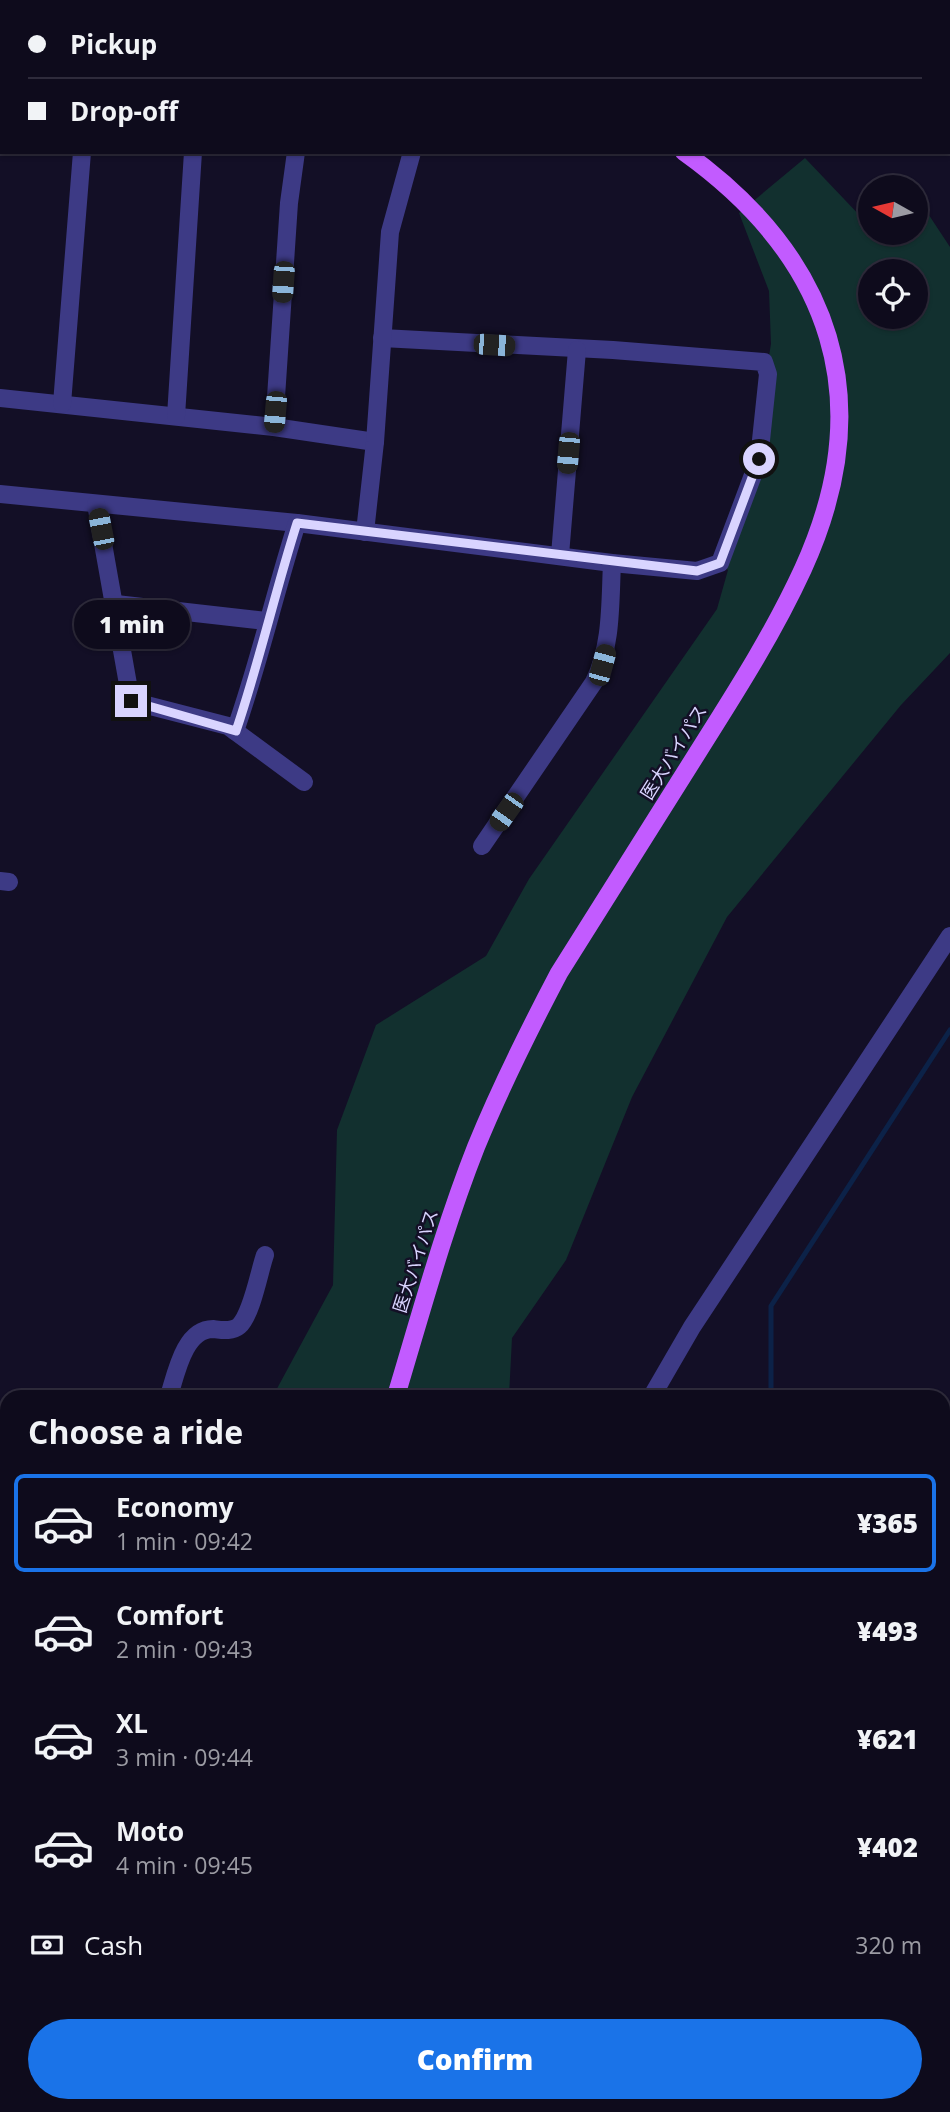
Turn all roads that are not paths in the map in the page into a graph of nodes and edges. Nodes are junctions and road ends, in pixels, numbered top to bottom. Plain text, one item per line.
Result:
1 (82, 154) edge
2 (193, 154) edge
3 (296, 154) edge
4 (411, 154) edge
5 (687, 154) edge
6 (382, 338) junction
7 (577, 351) junction
8 (0, 398) edge
9 (62, 404) junction
10 (176, 416) junction
11 (274, 427) junction
12 (375, 442) junction
13 (0, 494) edge
14 (96, 504) junction
15 (297, 523) junction
16 (365, 532) junction
17 (560, 555) junction
18 (612, 564) junction
19 (116, 604) junction
20 (266, 621) junction
21 (236, 731) junction
22 (304, 782) dead end
23 (482, 846) dead end
24 (950, 936) edge
25 (265, 1255) dead end
26 (171, 1390) edge
27 (398, 1390) edge
28 (655, 1390) edge

1 - 9 street
2 - 10 street
3 - 11 street
4 - 6 street
5 - 27 main road, 医大バイパス
6 - 7 street
6 - 12 street
7 - 17 street
7 - 18 street
8 - 9 street
9 - 10 street
10 - 11 street
11 - 12 street
12 - 16 street
13 - 14 street
14 - 15 street
14 - 19 street
15 - 16 street
15 - 20 street
16 - 17 street
17 - 18 street
18 - 23 street
19 - 20 street
19 - 21 street
20 - 21 street
21 - 22 street
24 - 28 street
25 - 26 street

